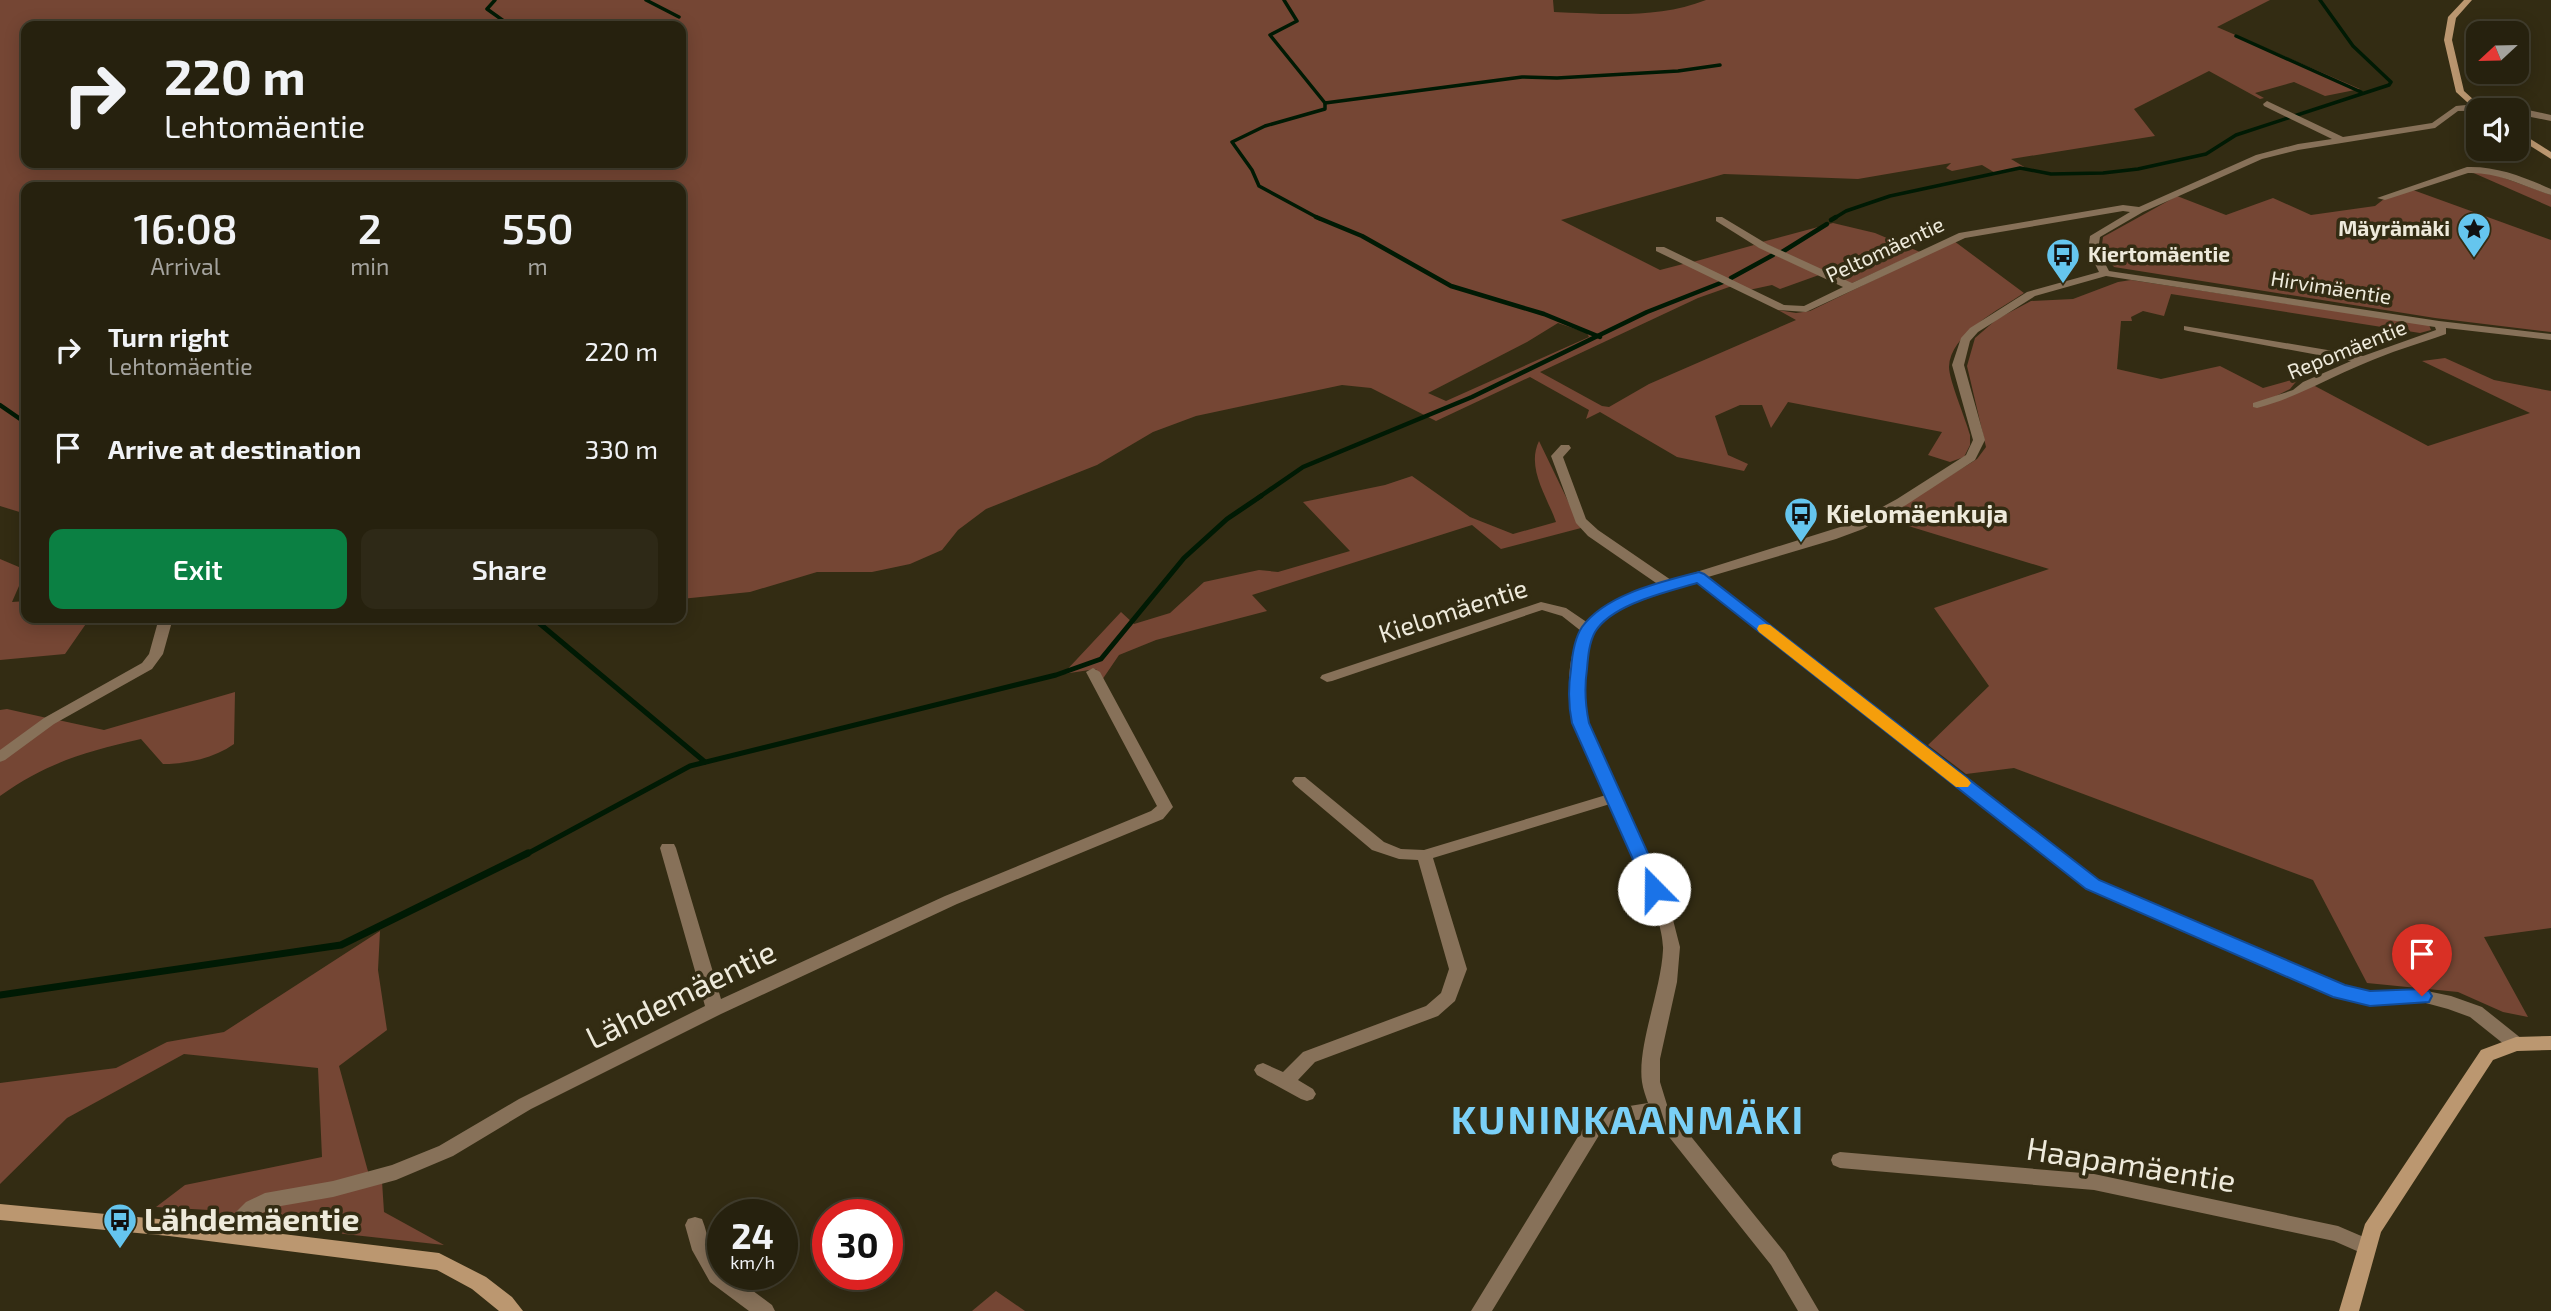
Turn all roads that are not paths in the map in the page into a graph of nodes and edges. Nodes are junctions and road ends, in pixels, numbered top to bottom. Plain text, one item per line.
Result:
1 (2468, 0) edge
2 (2467, 98) edge
3 (2267, 104) dead end
4 (2466, 109) edge
5 (2529, 113) edge
6 (2551, 118) edge
7 (2342, 140) junction
8 (2529, 142) edge
9 (2551, 156) edge
10 (2551, 192) edge
11 (2382, 198) dead end
12 (2140, 210) junction
13 (1719, 219) dead end
14 (1660, 249) dead end
15 (2105, 273) junction
16 (1851, 287) junction
17 (2439, 324) junction
18 (2188, 328) dead end
19 (2551, 337) edge
20 (2362, 359) junction
21 (2257, 405) dead end
22 (1564, 448) dead end
23 (1699, 577) junction
24 (1670, 586) junction
25 (165, 623) edge
26 (1588, 630) junction
27 (1093, 672) dead end
28 (1327, 678) dead end
29 (0, 757) edge
30 (1300, 781) dead end
31 (1613, 798) junction
32 (668, 848) dead end
33 (1424, 855) junction
34 (715, 1009) junction
35 (2551, 1043) edge
36 (2516, 1044) junction
37 (1263, 1070) dead end
38 (1285, 1082) junction
39 (1307, 1094) dead end
40 (1659, 1110) junction
41 (1840, 1160) dead end
42 (0, 1212) edge
43 (695, 1225) dead end
44 (228, 1234) junction
45 (2366, 1247) junction
46 (513, 1311) edge
47 (765, 1311) edge
48 (1481, 1311) edge
49 (1809, 1311) edge
50 (2349, 1311) edge

1 - 2 street
3 - 7 street
4 - 7 street
5 - 6 street
7 - 12 street
8 - 9 street
10 - 11 street
12 - 15 street
12 - 16 street, Peltomäentie
13 - 16 street
14 - 16 street, Peltomäentie
15 - 17 street, Hirvimäentie
15 - 23 street
17 - 19 street, Hirvimäentie
17 - 20 street, Repomäentie
18 - 20 street
20 - 21 street, Repomäentie
22 - 24 street
23 - 24 street
23 - 36 street
24 - 26 street
25 - 29 street
26 - 28 street, Kielomäentie
26 - 31 street
27 - 34 street, Lähdemäentie
30 - 33 street
31 - 33 street
31 - 40 street
32 - 34 street
33 - 38 street
34 - 44 street, Lähdemäentie
35 - 36 street
36 - 45 street
37 - 38 street
38 - 39 street
40 - 48 street
40 - 49 street
41 - 45 street, Haapamäentie
42 - 44 street
43 - 47 street
44 - 46 street
45 - 50 street

